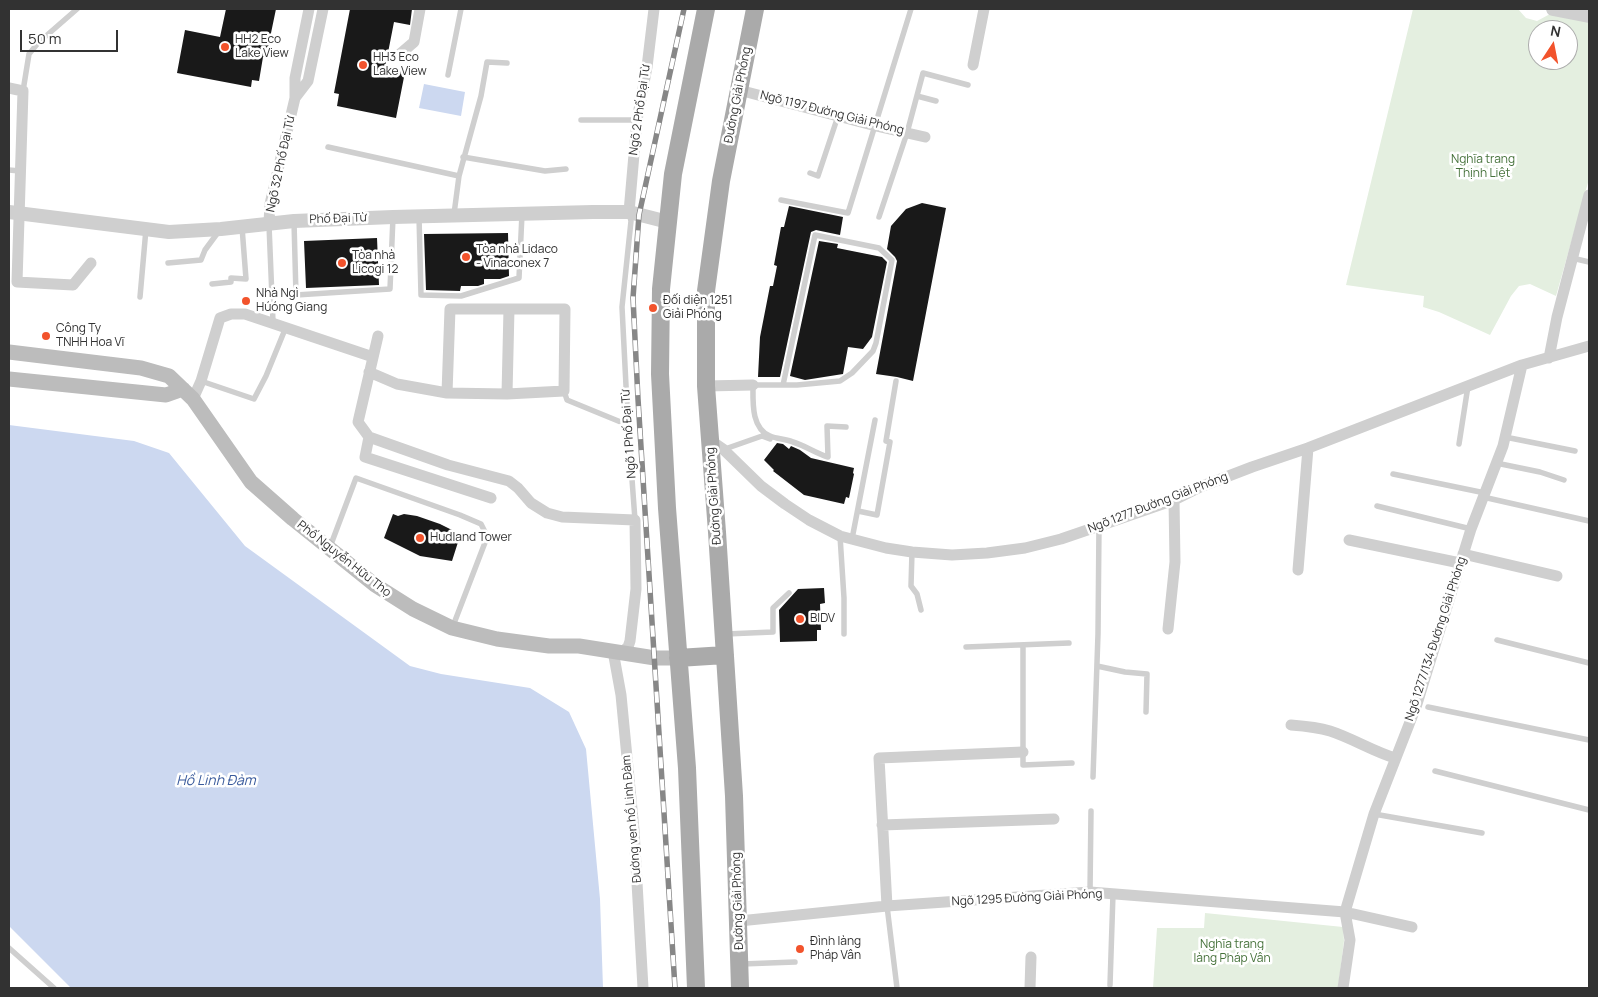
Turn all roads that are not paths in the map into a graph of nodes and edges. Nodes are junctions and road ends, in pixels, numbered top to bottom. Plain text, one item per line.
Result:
1 (77, 9) edge
2 (309, 9) edge
3 (323, 9) edge
4 (420, 9) edge
5 (461, 9) edge
6 (654, 9) edge
7 (706, 9) edge
8 (755, 9) edge
9 (911, 9) edge
10 (984, 9) edge
11 (1552, 9) edge
12 (1589, 16) edge
13 (400, 54) dead end
14 (507, 63) dead end
15 (973, 65) dead end
16 (448, 75) dead end
17 (968, 84) dead end
18 (9, 88) edge
19 (739, 90) junction
20 (24, 91) junction
21 (917, 96) junction
22 (294, 101) junction
23 (936, 101) dead end
24 (838, 116) junction
25 (581, 120) dead end
26 (637, 120) junction
27 (876, 126) junction
28 (906, 132) junction
29 (925, 137) dead end
30 (328, 147) dead end
31 (463, 157) junction
32 (566, 169) dead end
33 (14, 170) edge
34 (810, 173) dead end
35 (459, 176) junction
36 (1589, 195) edge
37 (780, 200) dead end
38 (14, 212) edge
39 (629, 212) junction
40 (522, 214) junction
41 (454, 215) junction
42 (420, 216) junction
43 (393, 217) junction
44 (879, 217) dead end
45 (294, 221) junction
46 (668, 222) junction
47 (269, 223) junction
48 (242, 226) junction
49 (146, 229) junction
50 (221, 229) junction
51 (1584, 231) edge
52 (1572, 258) junction
53 (1589, 262) edge
54 (91, 263) dead end
55 (168, 263) dead end
56 (212, 284) dead end
57 (140, 297) dead end
58 (509, 309) junction
59 (272, 322) junction
60 (286, 327) junction
61 (378, 336) dead end
62 (1589, 346) edge
63 (9, 352) edge
64 (373, 357) junction
65 (1549, 358) junction
66 (1522, 365) junction
67 (369, 372) junction
68 (9, 379) edge
69 (201, 381) junction
70 (896, 381) dead end
71 (753, 385) junction
72 (783, 385) junction
73 (706, 386) junction
74 (1468, 386) junction
75 (564, 391) junction
76 (448, 392) junction
77 (188, 394) junction
78 (507, 394) junction
79 (875, 420) dead end
80 (628, 424) junction
81 (846, 427) dead end
82 (369, 437) junction
83 (1505, 437) junction
84 (776, 442) dead end
85 (717, 444) junction
86 (1459, 444) dead end
87 (1308, 448) junction
88 (1575, 451) dead end
89 (1496, 463) junction
90 (1393, 474) dead end
91 (1564, 480) dead end
92 (1484, 495) junction
93 (491, 498) dead end
94 (1174, 500) junction
95 (1377, 506) dead end
96 (858, 512) junction
97 (635, 520) junction
98 (1589, 521) edge
99 (1099, 526) junction
100 (1472, 528) junction
101 (840, 536) junction
102 (852, 539) junction
103 (1349, 540) dead end
104 (330, 548) junction
105 (912, 552) junction
106 (1462, 559) junction
107 (1298, 570) dead end
108 (1557, 576) dead end
109 (789, 593) dead end
110 (921, 610) dead end
111 (452, 628) junction
112 (1168, 629) dead end
113 (724, 634) junction
114 (844, 634) dead end
115 (1496, 640) dead end
116 (1069, 643) dead end
117 (1024, 645) junction
118 (966, 647) dead end
119 (618, 652) junction
120 (725, 655) junction
121 (678, 658) junction
122 (1589, 663) edge
123 (1097, 666) junction
124 (1428, 707) dead end
125 (1146, 712) dead end
126 (1291, 725) dead end
127 (1589, 740) edge
128 (1023, 752) junction
129 (1395, 758) junction
130 (1072, 763) dead end
131 (1435, 771) dead end
132 (1093, 777) dead end
133 (1589, 810) edge
134 (1091, 811) dead end
135 (1374, 814) junction
136 (1054, 819) dead end
137 (882, 826) junction
138 (1482, 832) dead end
139 (1090, 892) junction
140 (1114, 894) junction
141 (887, 906) junction
142 (1345, 912) junction
143 (739, 921) junction
144 (1412, 927) dead end
145 (9, 948) edge
146 (1031, 957) dead end
147 (795, 962) dead end
148 (740, 964) junction
149 (1110, 985) dead end
150 (54, 988) edge
151 (643, 988) edge
152 (696, 988) edge
153 (740, 988) edge
154 (897, 988) edge
155 (1030, 988) edge
156 (1343, 988) edge

1 - 20 lane
2 - 22 street
3 - 22 street
4 - 13 street
5 - 16 lane
6 - 26 street, Ngõ 2 Phố Đại Từ
7 - 46 main road
8 - 19 main road, Đường Giải Phóng
9 - 27 lane
10 - 15 street
11 - 12 street
14 - 31 lane
17 - 21 lane
18 - 20 street
19 - 24 street, Ngõ 1197 Đường Giải Phóng
19 - 73 main road, Đường Giải Phóng
20 - 33 street
21 - 23 lane
21 - 28 lane
22 - 47 street, Ngõ 32 Phố Đại Từ
24 - 27 street, Ngõ 1197 Đường Giải Phóng
24 - 34 lane
25 - 26 lane
26 - 39 street, Ngõ 2 Phố Đại Từ
27 - 28 street, Ngõ 1197 Đường Giải Phóng
27 - 37 lane
28 - 29 street, Ngõ 1197 Đường Giải Phóng
28 - 44 lane
30 - 35 lane
31 - 32 lane
31 - 35 lane
33 - 38 street
35 - 41 lane
36 - 51 street
38 - 49 street, Phố Đại Từ
38 - 54 street
39 - 40 street, Phố Đại Từ
39 - 46 street, Phố Đại Từ
39 - 80 lane, Ngõ 1 Phố Đại Từ
40 - 41 street, Phố Đại Từ
40 - 42 lane
41 - 42 street, Phố Đại Từ
42 - 43 street, Phố Đại Từ
43 - 45 street, Phố Đại Từ
43 - 45 lane
45 - 47 street, Phố Đại Từ
46 - 121 main road
47 - 48 street, Phố Đại Từ
47 - 59 lane
48 - 50 street, Phố Đại Từ
48 - 56 lane
49 - 50 street, Phố Đại Từ
49 - 57 lane
50 - 55 lane
51 - 52 street
52 - 53 lane
52 - 65 street
58 - 75 street
58 - 76 street
58 - 78 street
59 - 60 street
59 - 69 street
60 - 64 street
60 - 69 lane
61 - 64 street
62 - 65 street, Ngõ 1277 Đường Giải Phóng
63 - 77 main road, Phố Nguyễn Hữu Thọ
64 - 67 street
65 - 66 street, Ngõ 1277 Đường Giải Phóng
66 - 74 street, Ngõ 1277 Đường Giải Phóng
66 - 83 street, Ngõ 1277/134 Đường Giải Phóng
67 - 76 street
67 - 82 street
68 - 77 main road
69 - 77 street
70 - 96 lane
71 - 72 lane
71 - 73 street
71 - 81 lane
72 - 72 lane
73 - 85 main road, Đường Giải Phóng
74 - 86 lane
74 - 87 street, Ngõ 1277 Đường Giải Phóng
75 - 78 street
75 - 80 lane
76 - 78 street
77 - 104 main road, Phố Nguyễn Hữu Thọ
79 - 96 lane
80 - 97 lane, Ngõ 1 Phố Đại Từ
82 - 93 street
82 - 97 street
83 - 88 lane
83 - 89 street, Ngõ 1277/134 Đường Giải Phóng
84 - 85 lane
85 - 101 street, Ngõ 1277 Đường Giải Phóng
85 - 113 main road, Đường Giải Phóng
87 - 94 street, Ngõ 1277 Đường Giải Phóng
87 - 107 street
89 - 91 lane
89 - 92 street, Ngõ 1277/134 Đường Giải Phóng
90 - 92 lane
92 - 98 lane
92 - 100 street, Ngõ 1277/134 Đường Giải Phóng
94 - 99 street, Ngõ 1277 Đường Giải Phóng
94 - 112 street
95 - 100 lane
96 - 102 lane
97 - 119 street, Ngõ 1 Phố Đại Từ
99 - 105 street, Ngõ 1277 Đường Giải Phóng
99 - 123 lane
100 - 106 street, Ngõ 1277/134 Đường Giải Phóng
101 - 102 street, Ngõ 1277 Đường Giải Phóng
101 - 114 lane
102 - 105 street, Ngõ 1277 Đường Giải Phóng
103 - 106 street
104 - 111 main road, Phố Nguyễn Hữu Thọ
104 - 111 lane
105 - 110 lane
106 - 108 street
106 - 129 street, Ngõ 1277/134 Đường Giải Phóng
109 - 113 lane
111 - 119 main road, Phố Nguyễn Hữu Thọ
113 - 120 main road, Đường Giải Phóng
115 - 122 lane
116 - 117 lane
117 - 118 lane
117 - 128 lane
119 - 121 main road, Phố Nguyễn Hữu Thọ
119 - 151 street, Đường ven hồ Linh Đàm
120 - 121 main road
120 - 143 main road, Đường Giải Phóng
121 - 152 main road
123 - 125 lane
123 - 132 lane
124 - 127 lane
126 - 129 street
128 - 130 lane
128 - 137 street
129 - 135 street, Ngõ 1277/134 Đường Giải Phóng
131 - 133 lane
134 - 139 lane
135 - 138 lane
135 - 142 street, Ngõ 1277/134 Đường Giải Phóng
136 - 137 street
137 - 141 street
139 - 140 street, Ngõ 1295 Đường Giải Phóng
139 - 141 street, Ngõ 1295 Đường Giải Phóng
140 - 142 street, Ngõ 1295 Đường Giải Phóng
140 - 149 lane
141 - 143 street, Ngõ 1295 Đường Giải Phóng
141 - 154 lane
142 - 144 street, Ngõ 1295 Đường Giải Phóng
142 - 156 street
143 - 148 main road, Đường Giải Phóng
145 - 150 lane
146 - 155 street
147 - 148 lane
148 - 153 main road, Đường Giải Phóng

